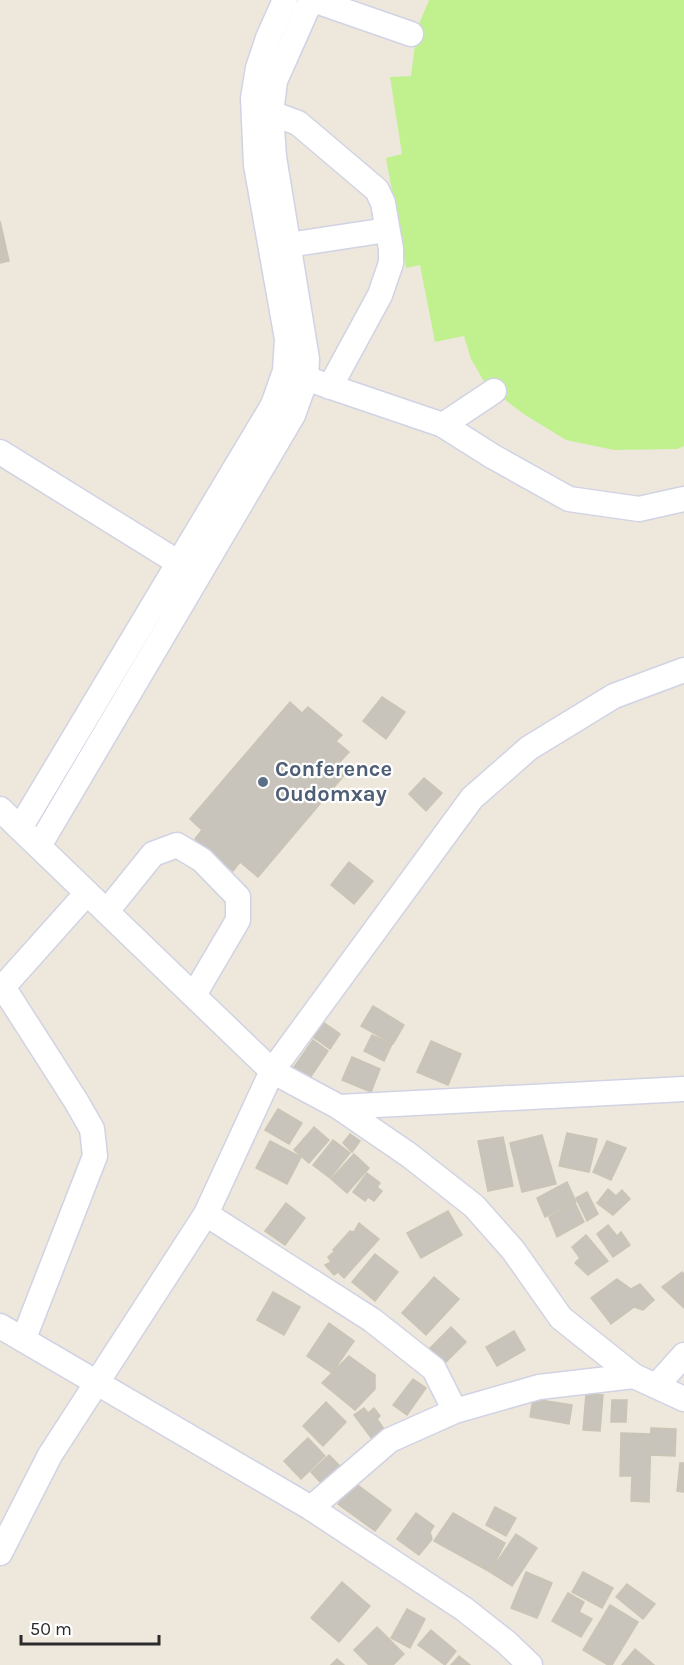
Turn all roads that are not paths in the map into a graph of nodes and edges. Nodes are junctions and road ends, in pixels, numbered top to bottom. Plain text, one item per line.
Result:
1 (285, 0) edge
2 (312, 0) edge
3 (368, 9) edge
4 (411, 34) dead end
5 (262, 112) junction
6 (387, 230) junction
7 (288, 245) junction
8 (296, 375) junction
9 (330, 387) junction
10 (494, 391) dead end
11 (443, 424) junction
12 (0, 452) edge
13 (684, 499) edge
14 (189, 569) junction
15 (684, 670) edge
16 (0, 809) edge
17 (20, 828) junction
18 (39, 846) junction
19 (87, 893) junction
20 (107, 911) junction
21 (2, 986) edge
22 (194, 995) junction
23 (272, 1071) junction
24 (684, 1089) edge
25 (339, 1107) junction
26 (207, 1214) junction
27 (0, 1326) edge
28 (24, 1338) junction
29 (684, 1355) edge
30 (634, 1376) junction
31 (97, 1384) junction
32 (656, 1386) junction
33 (684, 1399) edge
34 (455, 1412) junction
35 (311, 1508) junction
36 (0, 1553) edge
37 (503, 1654) edge
38 (530, 1665) edge

1 - 5 street
2 - 3 street
2 - 5 street
3 - 4 street
5 - 6 street
5 - 7 street
5 - 8 street
6 - 7 street
6 - 9 street
7 - 8 street
8 - 9 street
8 - 14 street
9 - 11 street
10 - 11 street
11 - 13 street
12 - 14 street
14 - 17 street
14 - 18 street
15 - 23 street
16 - 17 street
17 - 18 street
18 - 19 street
19 - 20 street
19 - 21 street
20 - 22 street
20 - 22 street
21 - 28 street
22 - 23 street
23 - 25 street
23 - 26 street
24 - 25 street
25 - 30 street
26 - 31 street
26 - 34 street
27 - 28 street
28 - 31 street
29 - 32 street
30 - 32 street
30 - 34 street
31 - 35 street
31 - 36 street
32 - 33 street
34 - 35 street
35 - 37 street
37 - 38 street

